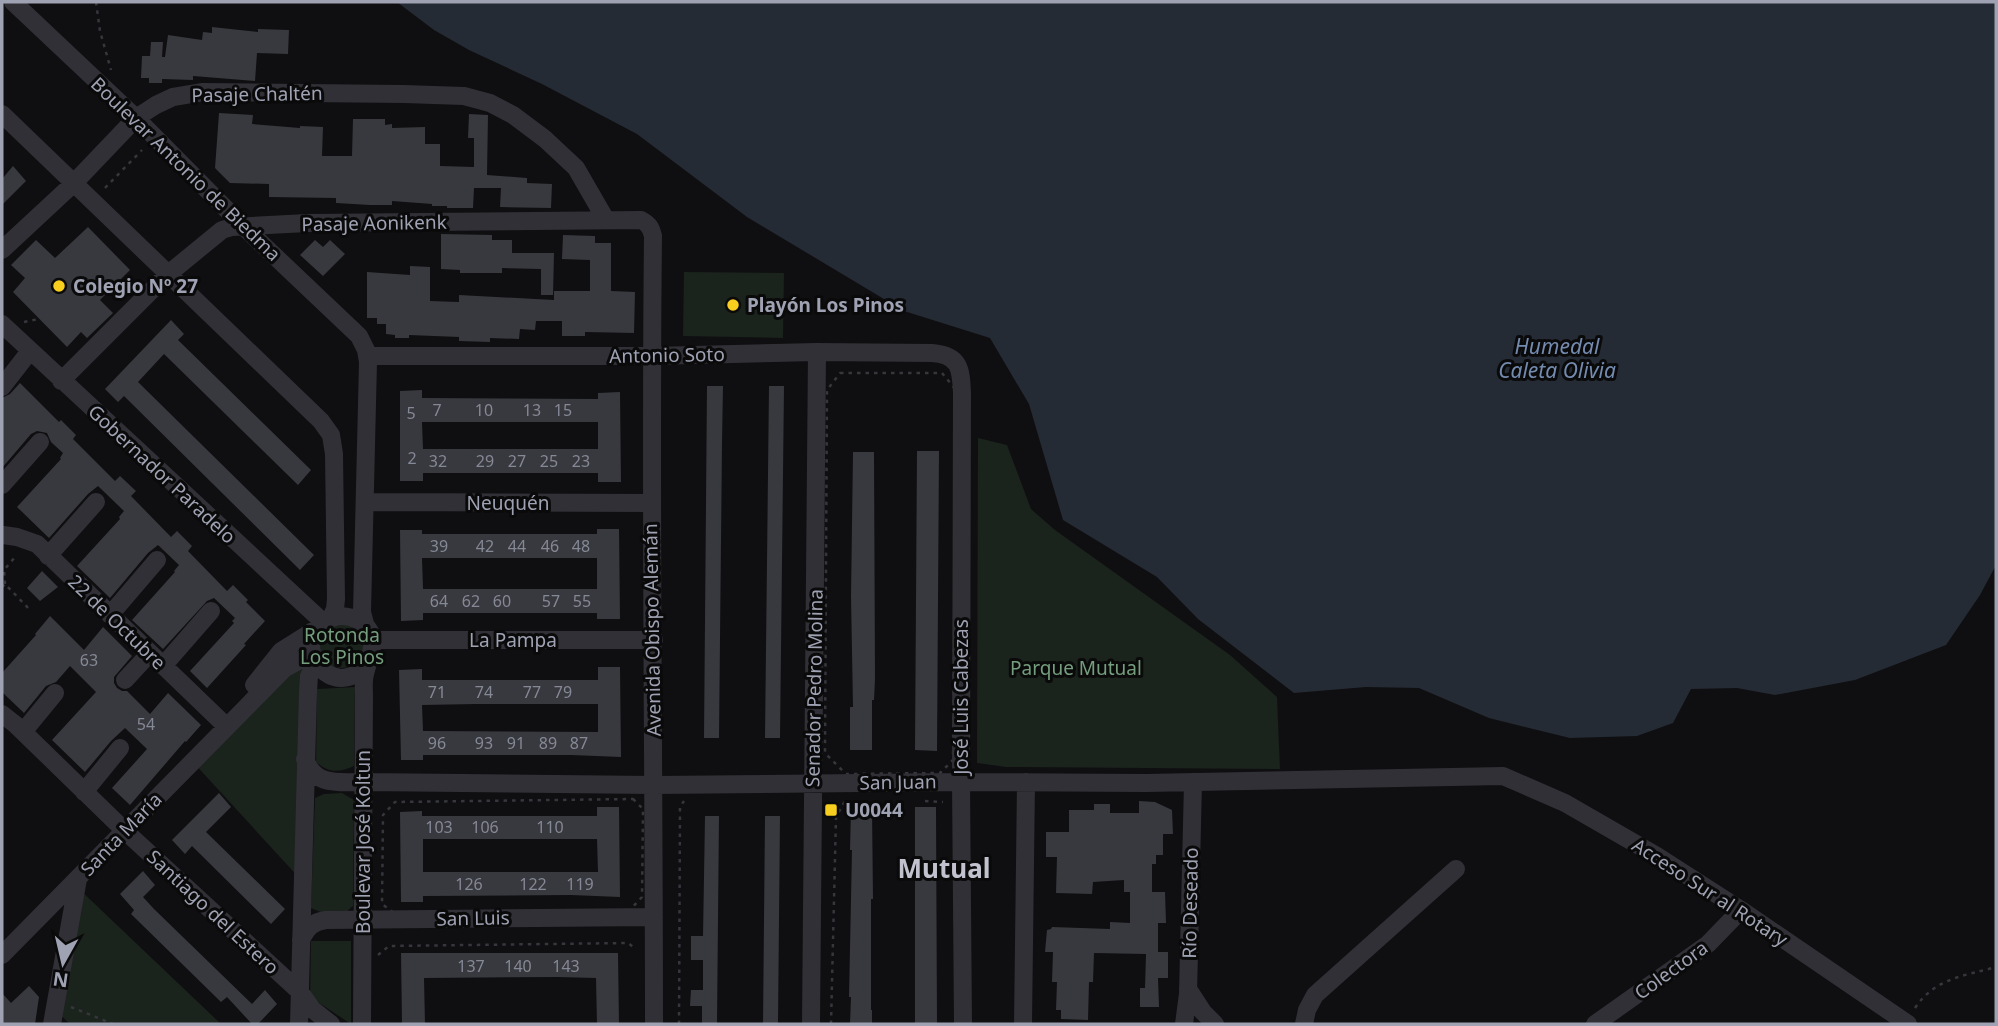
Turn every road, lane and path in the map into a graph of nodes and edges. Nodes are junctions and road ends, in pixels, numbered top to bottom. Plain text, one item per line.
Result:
1 (13, 2) edge
2 (96, 2) edge
3 (112, 72) dead end
4 (2, 114) edge
5 (136, 118) junction
6 (155, 137) junction
7 (73, 184) junction
8 (92, 202) junction
9 (606, 220) junction
10 (243, 226) junction
11 (653, 236) joint
12 (2, 250) edge
13 (167, 275) junction
14 (2, 324) edge
15 (30, 351) junction
16 (817, 352) junction
17 (367, 356) junction
18 (652, 356) junction
19 (961, 370) joint
20 (61, 381) junction
21 (2, 387) edge
22 (40, 442) dead end
23 (2, 485) edge
24 (96, 502) dead end
25 (366, 502) junction
26 (651, 503) junction
27 (2, 535) edge
28 (29, 541) junction
29 (48, 556) junction
30 (157, 560) dead end
31 (5, 583) junction
32 (2, 587) edge
33 (30, 610) dead end
34 (211, 611) dead end
35 (110, 615) junction
36 (323, 623) junction
37 (369, 633) junction
38 (653, 640) junction
39 (150, 653) junction
40 (314, 660) junction
41 (369, 661) junction
42 (163, 666) junction
43 (125, 680) dead end
44 (55, 694) dead end
45 (239, 712) junction
46 (2, 714) edge
47 (226, 726) junction
48 (23, 732) junction
49 (120, 748) dead end
50 (305, 759) junction
51 (940, 773) joint
52 (1503, 776) joint
53 (364, 782) junction
54 (961, 782) junction
55 (1026, 782) junction
56 (1193, 782) junction
57 (813, 783) junction
58 (654, 785) junction
59 (84, 792) junction
60 (689, 794) dead end
61 (846, 798) dead end
62 (915, 801) dead end
63 (948, 810) dead end
64 (125, 831) junction
65 (1456, 869) dead end
66 (78, 879) junction
67 (642, 897) dead end
68 (382, 904) dead end
69 (1741, 911) junction
70 (654, 917) junction
71 (363, 919) junction
72 (301, 940) junction
73 (642, 954) dead end
74 (2, 955) edge
75 (378, 955) dead end
76 (1996, 967) edge
77 (1188, 989) junction
78 (300, 992) junction
79 (56, 1002) junction
80 (52, 1024) edge
81 (113, 1024) edge
82 (299, 1024) edge
83 (331, 1024) edge
84 (362, 1024) edge
85 (654, 1024) edge
86 (679, 1024) edge
87 (811, 1024) edge
88 (831, 1024) edge
89 (963, 1024) edge
90 (1023, 1024) edge
91 (1184, 1024) edge
92 (1214, 1024) edge
93 (1304, 1024) edge
94 (1595, 1024) edge
95 (1907, 1024) edge

1 - 5 street, Boulevar Antonio de Biedma
2 - 3 path
4 - 7 street
5 - 6 street, Boulevar Antonio de Biedma
5 - 7 street, Pasaje Chaltén
5 - 9 street, Pasaje Chaltén
6 - 8 path
6 - 10 street, Boulevar Antonio de Biedma
7 - 8 street
7 - 12 street, Pasaje Chaltén
8 - 13 street
9 - 10 street, Pasaje Aonikenk
9 - 11 street, Pasaje Aonikenk
10 - 13 street, Pasaje Aonikenk
10 - 17 street, Boulevar Antonio de Biedma
11 - 18 street, Avenida Obispo Alemán
13 - 20 street, Pasaje Aonikenk
13 - 36 street
14 - 15 street, Gobernador Paradelo
15 - 20 street, Gobernador Paradelo
15 - 21 street
16 - 18 street, Antonio Soto
16 - 19 street, Antonio Soto
16 - 57 street, Senador Pedro Molina
17 - 18 street, Antonio Soto
17 - 25 street
18 - 26 street, Avenida Obispo Alemán
19 - 54 street, José Luis Cabezas
20 - 36 street, Gobernador Paradelo
22 - 23 street
24 - 29 street
25 - 26 street, Neuquén
25 - 37 street
26 - 38 street, Avenida Obispo Alemán
27 - 28 street, 22 de Octubre
28 - 29 street, 22 de Octubre
28 - 31 path
29 - 35 street, 22 de Octubre
30 - 35 street
31 - 32 path
31 - 33 path
34 - 42 street
35 - 39 street, 22 de Octubre
36 - 37 street
36 - 40 street
36 - 45 street, Santa María
37 - 38 street, La Pampa
37 - 41 street
38 - 58 street, Avenida Obispo Alemán
39 - 42 street, 22 de Octubre
39 - 43 street
40 - 41 street
40 - 45 street, Santa María
40 - 50 street
41 - 53 street, Boulevar José Koltun
42 - 47 street, 22 de Octubre
44 - 48 street
45 - 47 street, Santa María
46 - 48 street, Santiago del Estero
47 - 64 street, Santa María
48 - 59 street, Santiago del Estero
49 - 59 street
50 - 53 street, San Juan
50 - 72 street
51 - 51 path
52 - 56 street, San Juan
52 - 69 street, Acceso Sur al Rotary
53 - 58 street, San Juan
53 - 71 street, Boulevar José Koltun
54 - 55 street, San Juan
54 - 57 street, San Juan
54 - 89 street, José Luis Cabezas
55 - 56 street, San Juan
55 - 90 street
56 - 77 street, Río Deseado
57 - 58 street, San Juan
57 - 87 street, Senador Pedro Molina
58 - 70 street, Avenida Obispo Alemán
59 - 64 street, Santiago del Estero
60 - 86 path
61 - 88 path
62 - 63 path
64 - 66 street, Santa María
64 - 78 street, Santiago del Estero
65 - 93 street
66 - 74 street, Santa María
66 - 79 street
67 - 68 path
69 - 94 street, Colectora
69 - 95 street, Acceso Sur al Rotary
70 - 71 street, San Luis
70 - 85 street, Avenida Obispo Alemán
71 - 72 street, San Luis
71 - 84 street, Boulevar José Koltun
72 - 78 street
73 - 75 path
76 - 95 path
77 - 91 street, Río Deseado
77 - 92 street
78 - 82 street
78 - 83 street, Santiago del Estero
79 - 80 street
79 - 81 path

